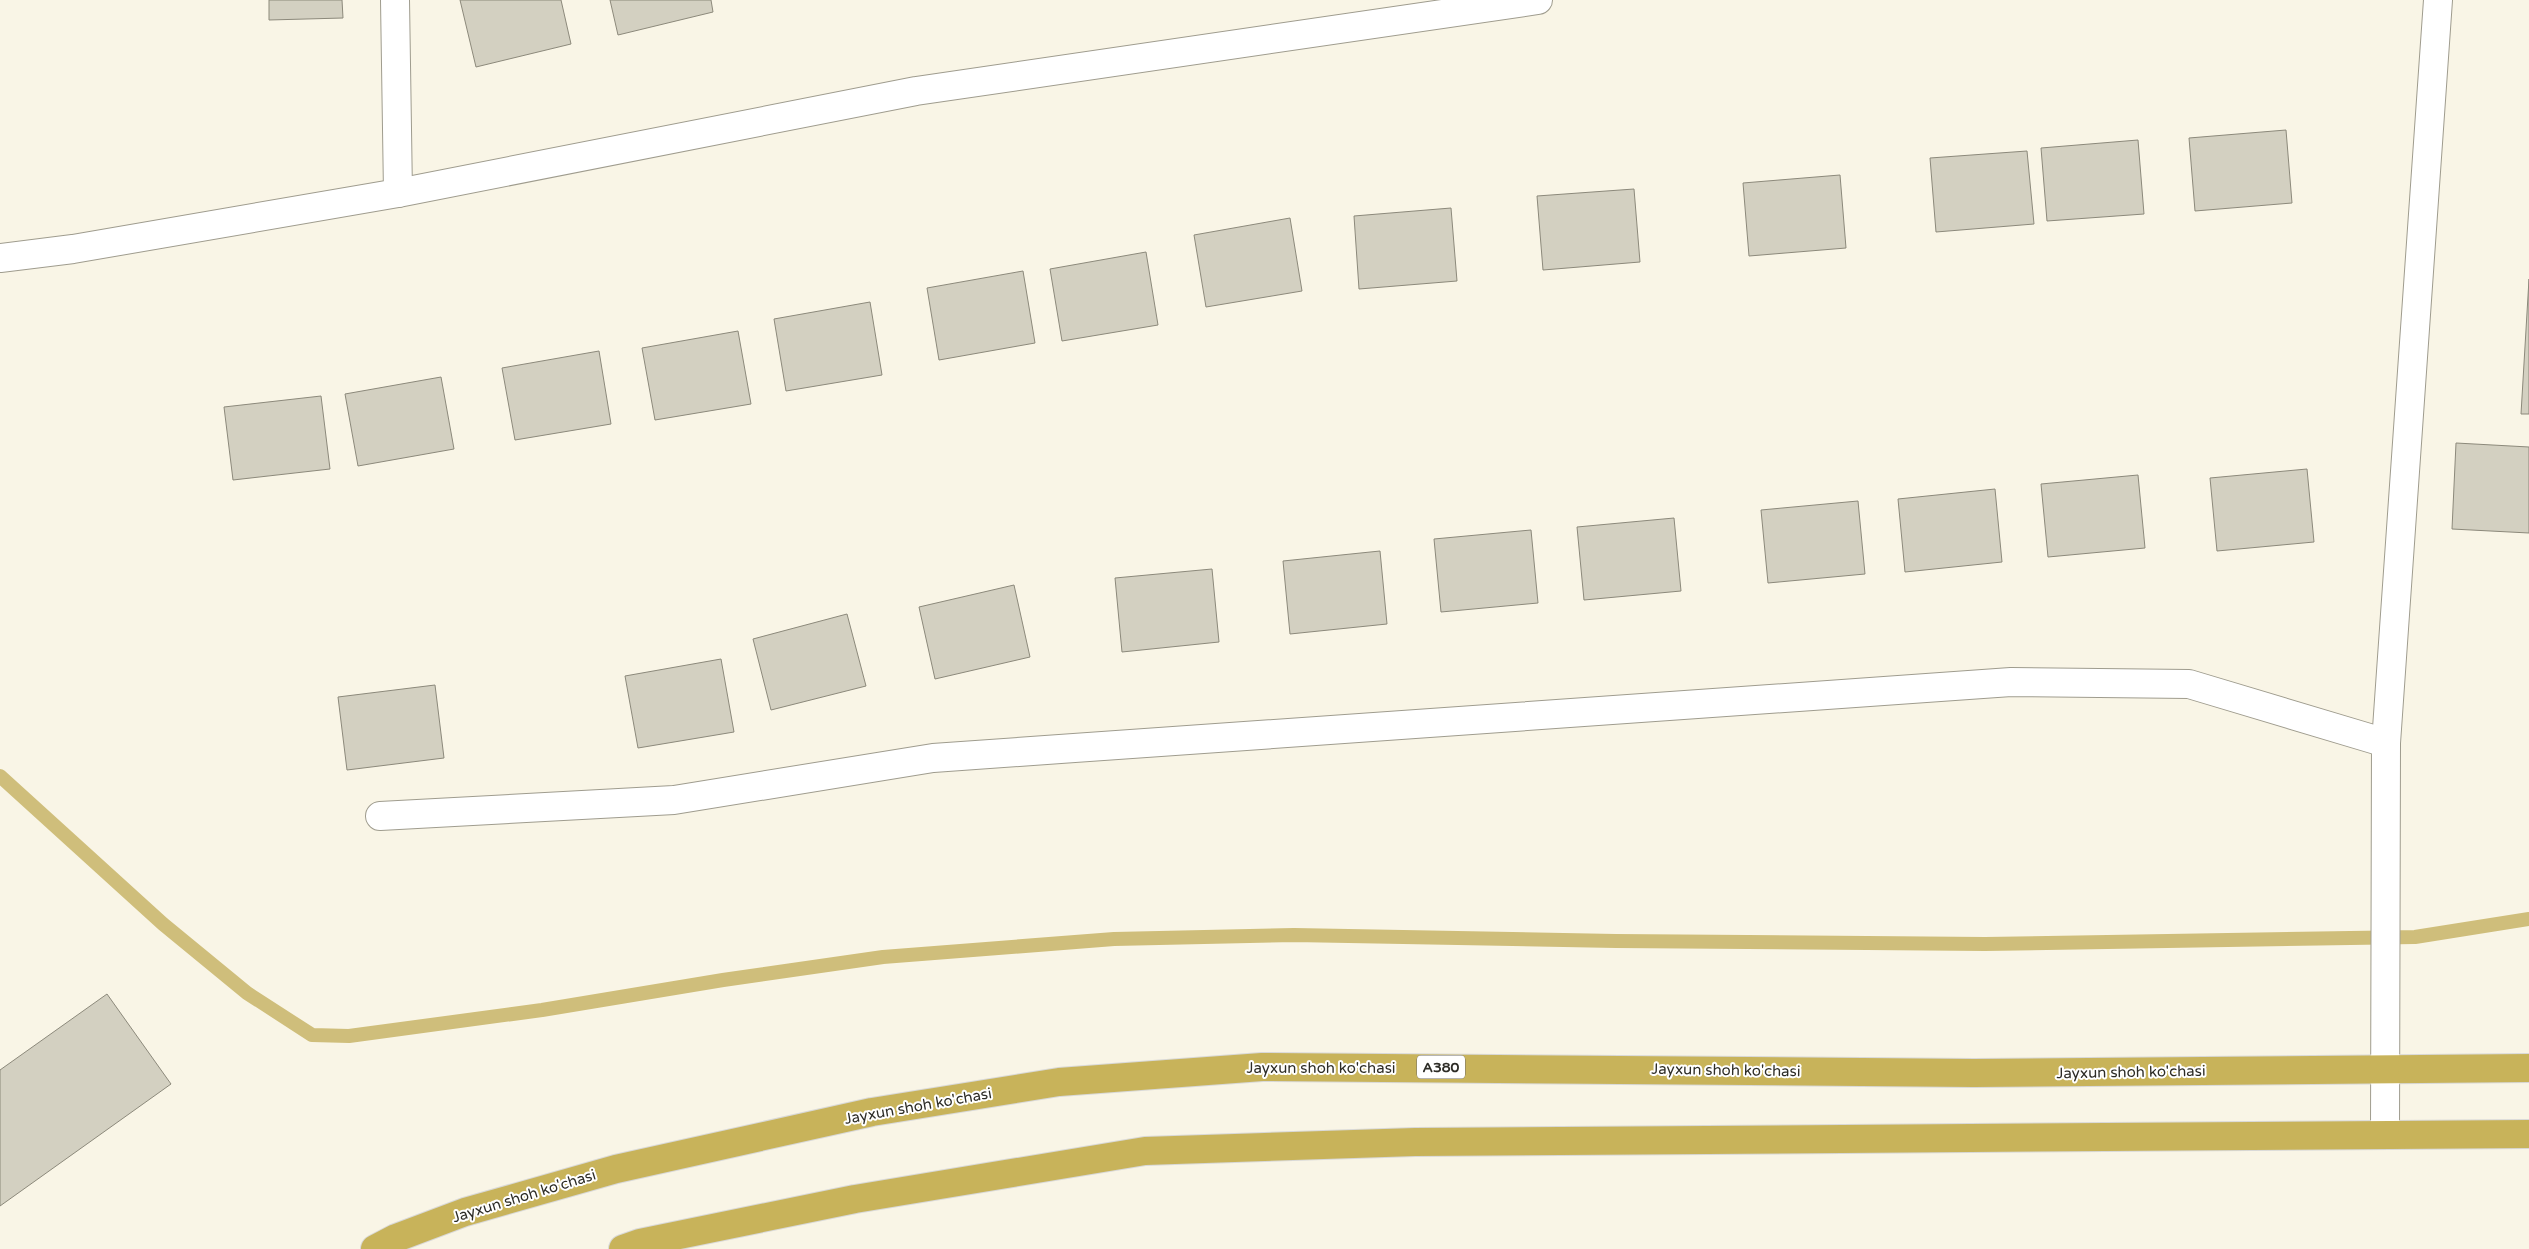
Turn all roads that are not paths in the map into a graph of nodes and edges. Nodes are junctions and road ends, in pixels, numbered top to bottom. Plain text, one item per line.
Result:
1 (395, 0) edge
2 (1538, 0) edge
3 (2438, 0) edge
4 (398, 193) junction
5 (0, 258) edge
6 (2386, 743) junction
7 (380, 816) dead end
8 (2529, 1068) edge
9 (2385, 1069) junction
10 (2529, 1134) edge
11 (2385, 1135) junction
12 (375, 1249) edge
13 (624, 1249) edge

1 - 4 street
2 - 4 street
3 - 6 street
4 - 5 street
6 - 7 street
6 - 9 street
8 - 9 highway, Jayxun shoh ko'chasi / A380
9 - 11 street
9 - 12 highway, Jayxun shoh ko'chasi / A380
10 - 11 highway
11 - 13 highway

